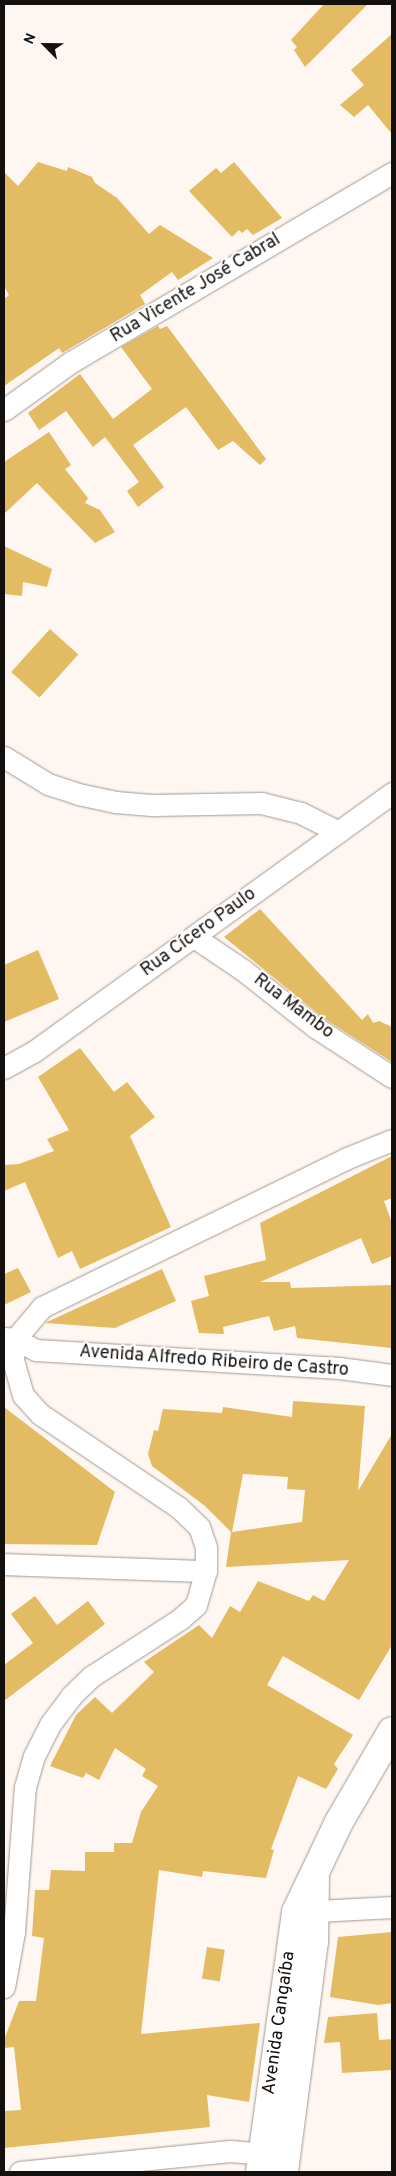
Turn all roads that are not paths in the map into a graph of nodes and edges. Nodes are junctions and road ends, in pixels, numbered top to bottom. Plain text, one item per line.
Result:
1 (392, 172) edge
2 (4, 410) edge
3 (4, 757) edge
4 (392, 793) edge
5 (339, 832) junction
6 (194, 937) junction
7 (4, 1068) edge
8 (392, 1077) edge
9 (392, 1140) edge
10 (9, 1338) edge
11 (36, 1350) junction
12 (8, 1360) edge
13 (392, 1375) edge
14 (4, 1564) edge
15 (206, 1571) junction
16 (392, 1731) edge
17 (392, 1907) edge
18 (307, 1912) junction
19 (4, 1987) edge
20 (273, 2163) edge
21 (20, 2172) edge

1 - 2 street, Rua Vicente José Cabral
3 - 5 street
4 - 5 street, Rua Cícero Paulo
5 - 6 street, Rua Cícero Paulo
6 - 7 street, Rua Cícero Paulo
6 - 8 street, Rua Mambo
9 - 10 street
10 - 11 street, Avenida Alfredo Ribeiro de Castro
10 - 12 street
11 - 12 street, Avenida Alfredo Ribeiro de Castro
11 - 13 street, Avenida Alfredo Ribeiro de Castro
12 - 15 street
14 - 15 street
15 - 19 street
16 - 18 main road, Avenida Cangaíba
17 - 18 street
18 - 20 main road, Avenida Cangaíba
20 - 21 street

